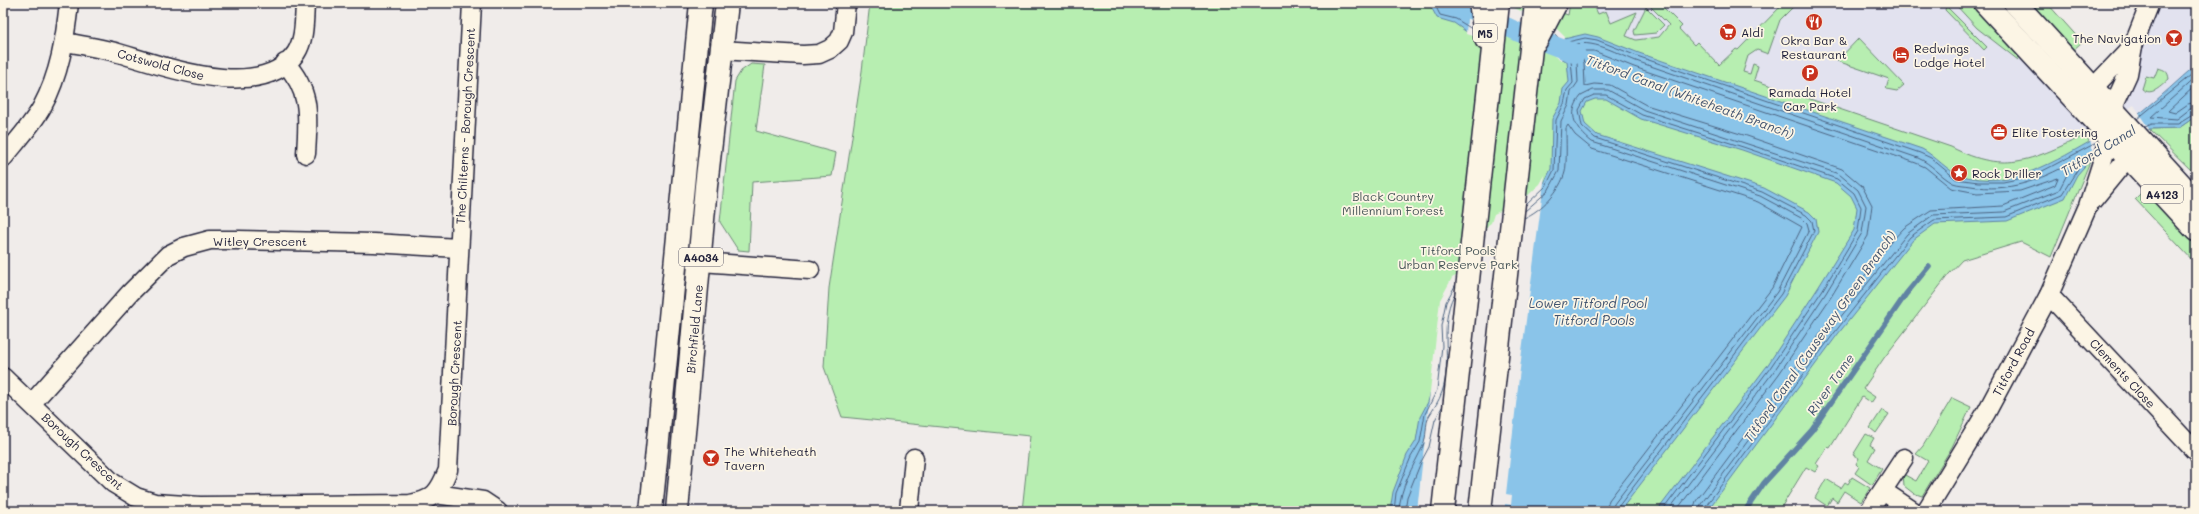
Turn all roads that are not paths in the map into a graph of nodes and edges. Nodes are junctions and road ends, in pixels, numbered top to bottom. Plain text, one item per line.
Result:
1 (69, 3) edge
2 (305, 3) edge
3 (472, 3) edge
4 (701, 3) edge
5 (727, 3) edge
6 (846, 3) edge
7 (1480, 3) edge
8 (1498, 3) edge
9 (1536, 3) edge
10 (1556, 3) edge
11 (1985, 3) edge
12 (2015, 3) edge
13 (2150, 3) edge
14 (65, 42) junction
15 (2133, 46) junction
16 (722, 50) junction
17 (1530, 53) junction
18 (1490, 62) junction
19 (285, 63) junction
20 (2111, 128) junction
21 (306, 154) dead end
22 (3, 158) edge
23 (2196, 201) edge
24 (2088, 206) junction
25 (2196, 230) edge
26 (458, 248) junction
27 (701, 262) junction
28 (810, 270) dead end
29 (2049, 295) junction
30 (3, 376) edge
31 (32, 403) junction
32 (2196, 452) edge
33 (914, 458) dead end
34 (1904, 458) dead end
35 (1882, 491) junction
36 (436, 494) junction
37 (498, 511) edge
38 (651, 511) edge
39 (677, 511) edge
40 (909, 511) edge
41 (1443, 511) edge
42 (1480, 511) edge
43 (1869, 511) edge
44 (1913, 511) edge
45 (1926, 511) edge

1 - 14 street
2 - 19 street, Cotswold Close
3 - 26 street, The Chilterns - Borough Crescent
4 - 38 main road, Birchfield Lane / A4034
5 - 16 main road, Birchfield Lane / A4034
6 - 16 street
7 - 18 main road, M5
8 - 18 main road, M5
9 - 17 main road
10 - 17 main road
11 - 20 main road, A4123
12 - 20 main road, A4123
13 - 15 street, Titford Road
14 - 19 street, Cotswold Close
14 - 22 street
15 - 20 street, Titford Road
15 - 20 street, Titford Road
16 - 27 main road, Birchfield Lane / A4034
17 - 42 main road
18 - 41 main road, M5
19 - 21 street
20 - 23 main road, A4123
20 - 24 street, Titford Road
20 - 24 street, Titford Road
20 - 25 main road, A4123
24 - 29 street, Titford Road
26 - 31 street, Witley Crescent
26 - 36 street, Borough Crescent
27 - 28 street
27 - 39 main road, Birchfield Lane / A4034
29 - 32 street, Clements Close
29 - 45 street, Titford Road
30 - 31 street, Borough Crescent
31 - 36 street, Borough Crescent
33 - 40 street
34 - 35 street
35 - 43 street
35 - 44 street
36 - 37 street

